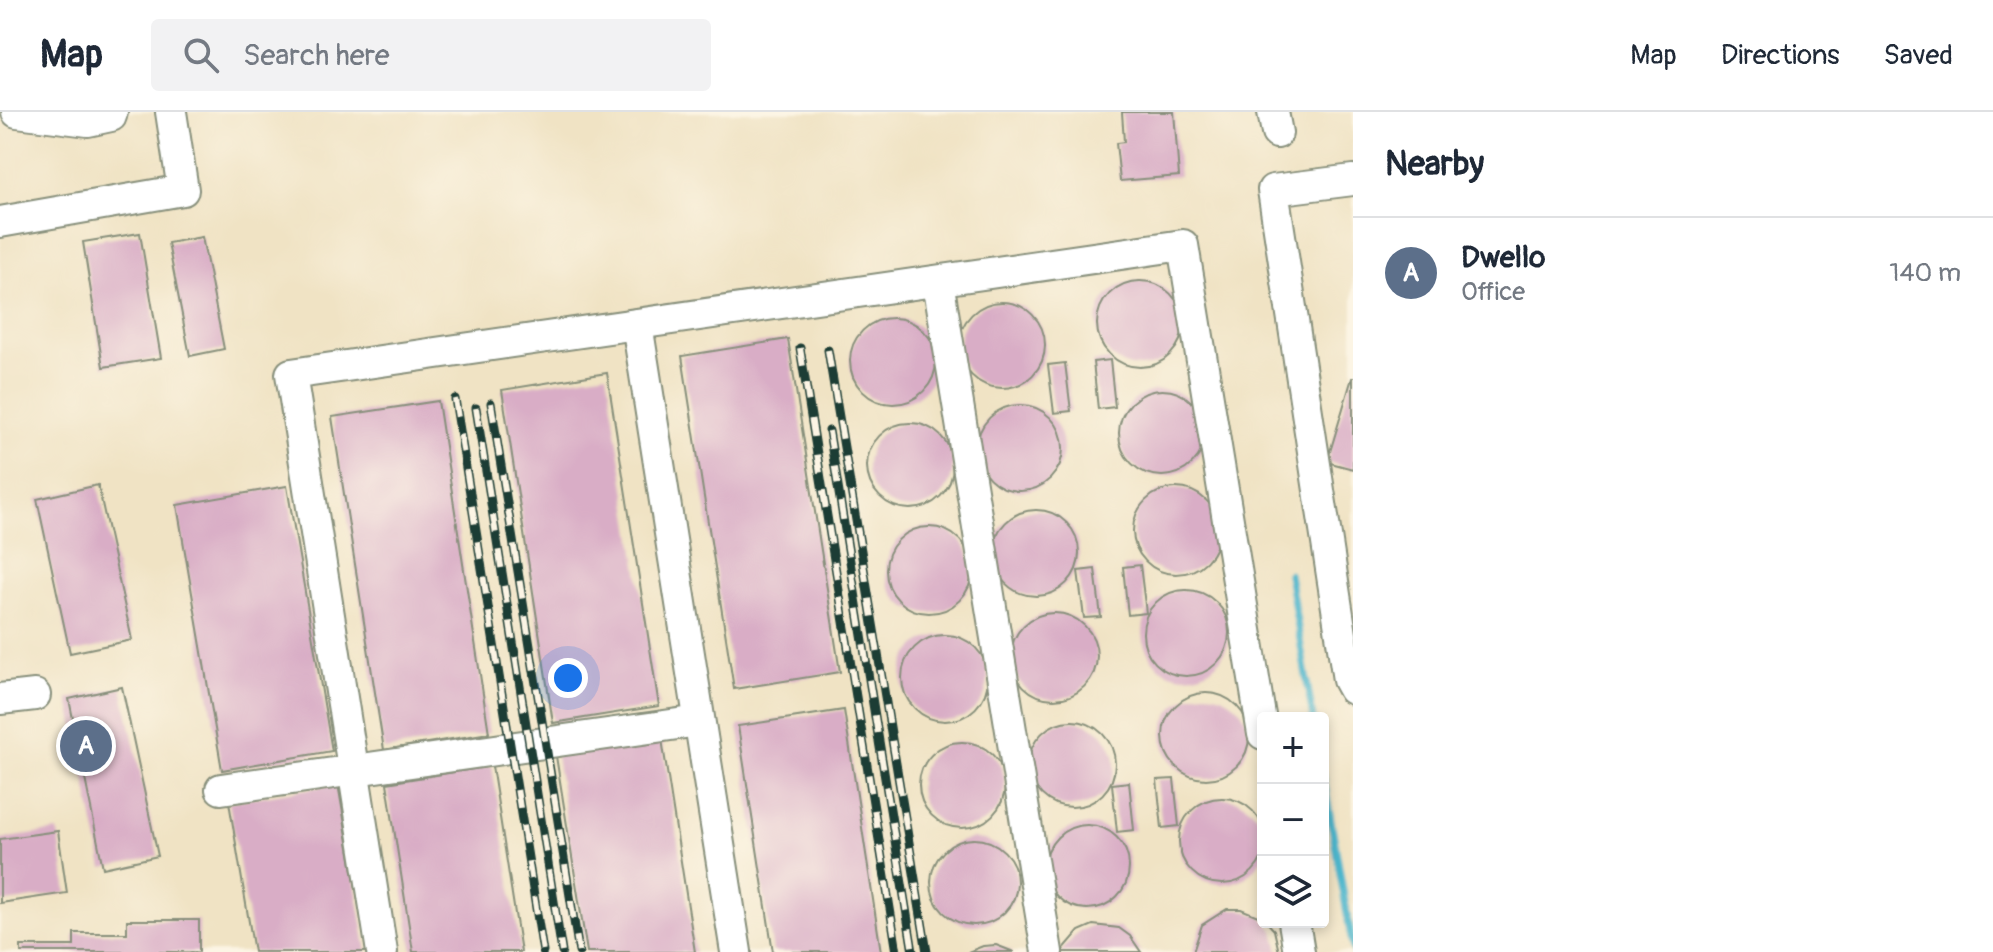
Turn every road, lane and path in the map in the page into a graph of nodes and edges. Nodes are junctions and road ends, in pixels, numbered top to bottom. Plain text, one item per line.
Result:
1 (17, 112) edge
2 (112, 112) edge
3 (171, 112) edge
4 (1353, 180) edge
5 (0, 222) edge
6 (938, 281) junction
7 (637, 324) junction
8 (1353, 689) edge
9 (35, 695) dead end
10 (0, 699) edge
11 (1259, 712) edge
12 (699, 721) junction
13 (353, 770) junction
14 (221, 789) dead end
15 (1295, 928) edge
16 (382, 952) edge
17 (736, 952) edge
18 (1047, 952) edge
19 (1299, 952) edge

1 - 2 street
3 - 5 street
4 - 8 street
6 - 7 street
6 - 11 street
6 - 18 street
7 - 12 street
7 - 13 street
9 - 10 street
12 - 13 street
12 - 17 street
13 - 14 street
13 - 16 street
15 - 19 street

